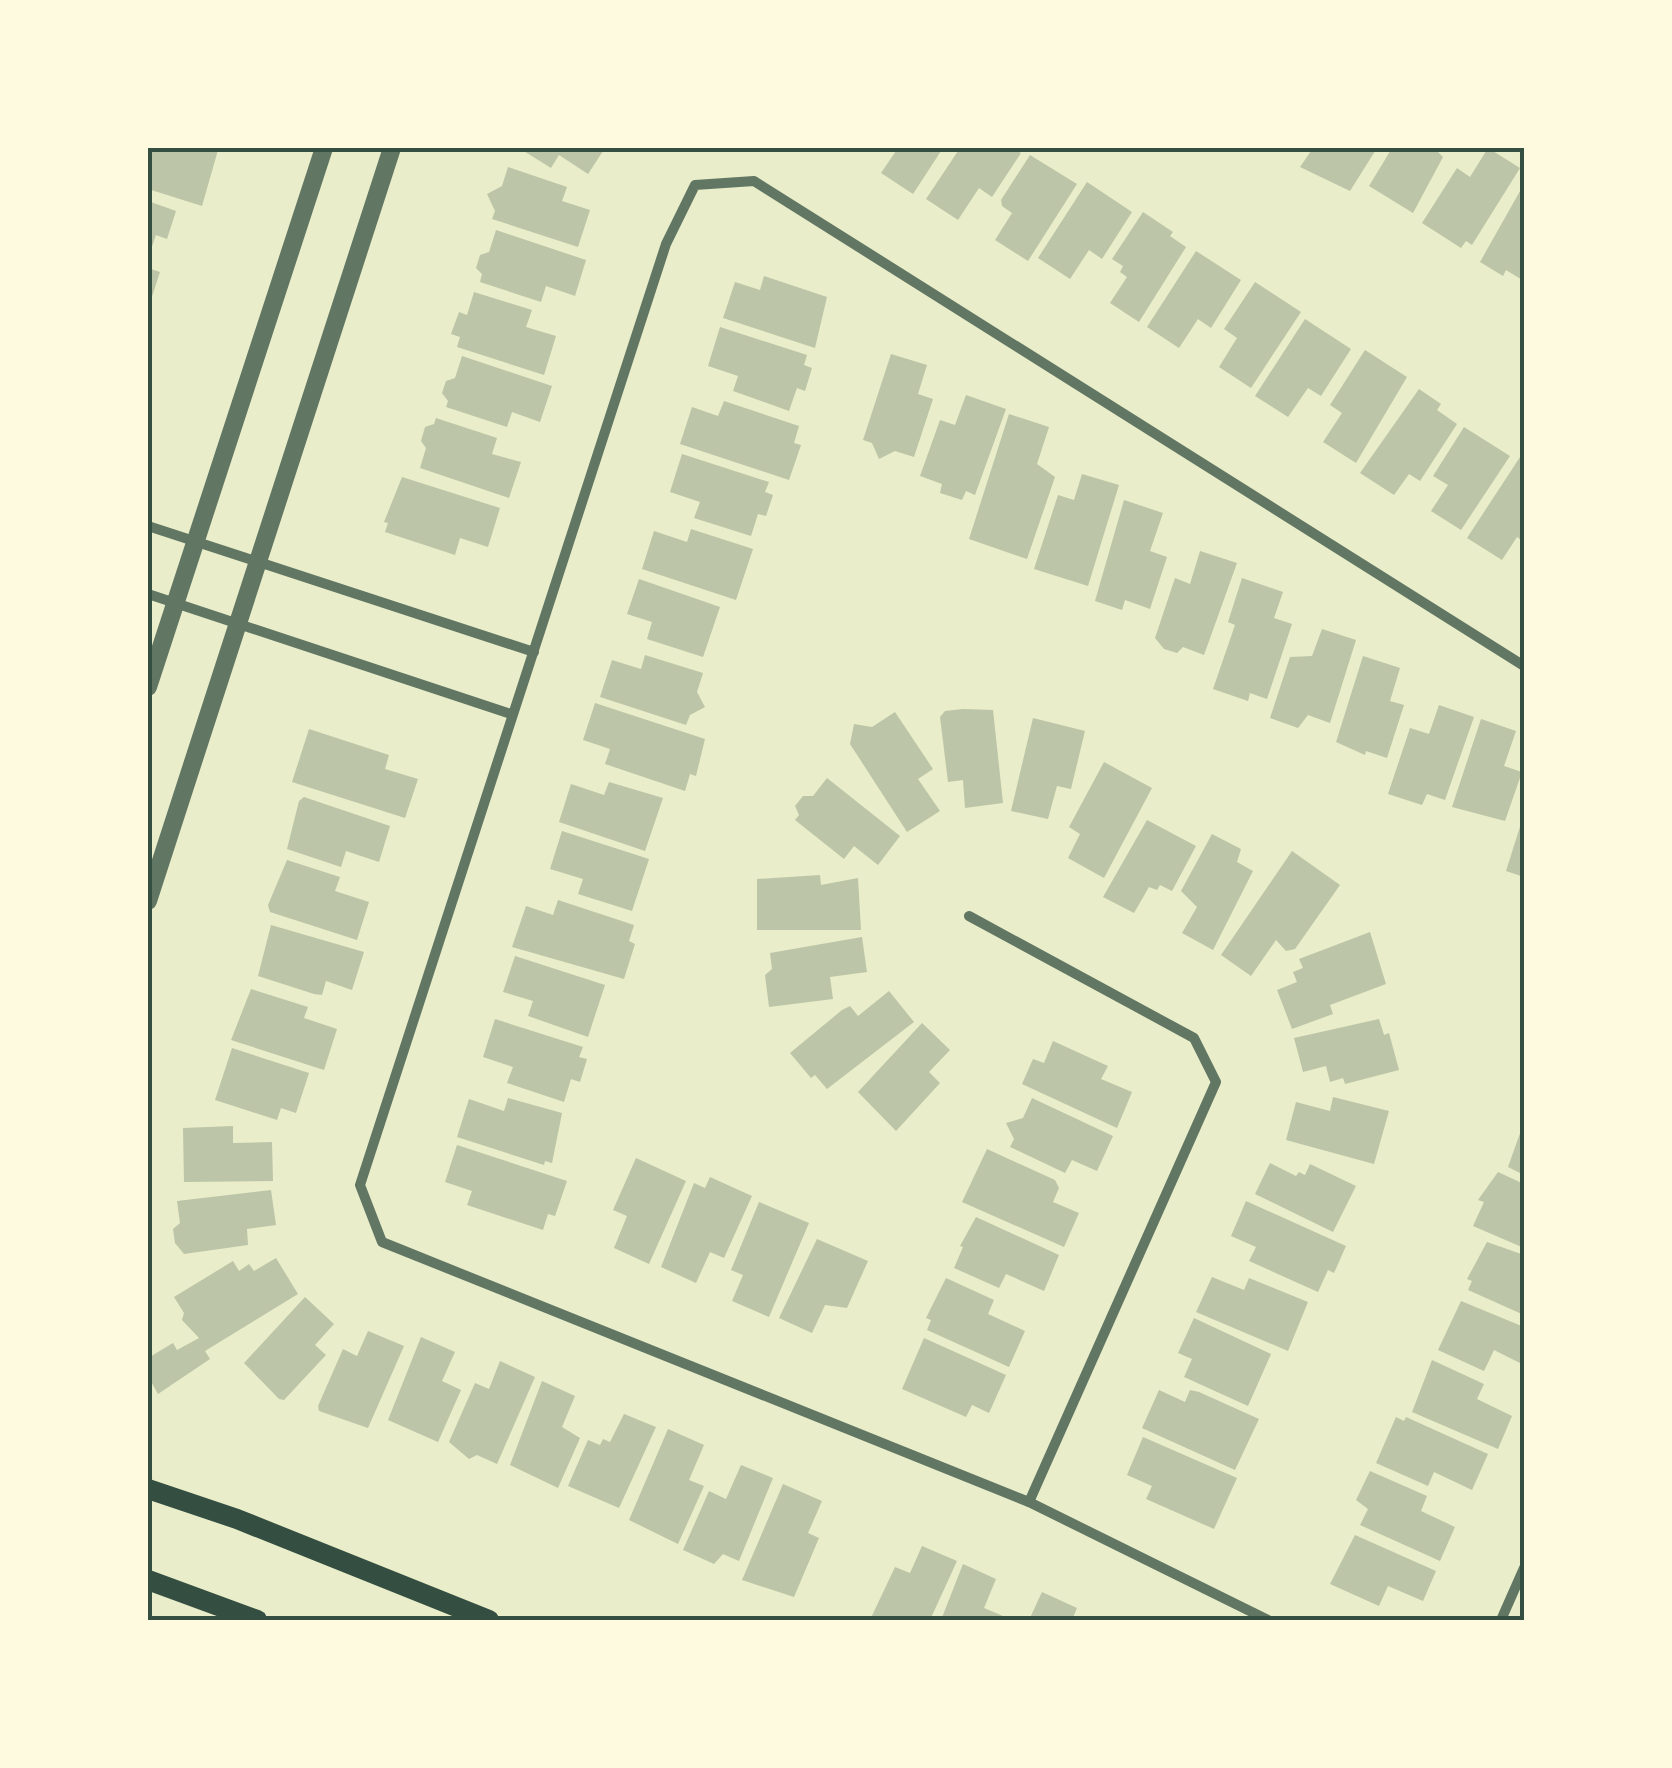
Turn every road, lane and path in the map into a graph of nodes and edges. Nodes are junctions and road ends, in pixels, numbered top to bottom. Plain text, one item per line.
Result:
1 (324, 148) edge
2 (392, 148) edge
3 (148, 526) edge
4 (196, 542) junction
5 (260, 563) junction
6 (148, 594) edge
7 (175, 604) junction
8 (238, 625) junction
9 (534, 652) junction
10 (1524, 666) edge
11 (148, 687) edge
12 (511, 714) junction
13 (148, 901) edge
14 (969, 916) dead end
15 (148, 1475) edge
16 (148, 1490) edge
17 (1029, 1502) junction
18 (188, 1503) junction
19 (1524, 1568) edge
20 (148, 1580) edge
21 (258, 1620) edge
22 (489, 1620) edge
23 (1268, 1620) edge
24 (1501, 1620) edge

1 - 4 street
2 - 5 street
3 - 4 street
4 - 5 street
4 - 7 street
5 - 8 street
5 - 9 street
6 - 7 street
7 - 8 street
7 - 11 street
8 - 12 street
8 - 13 street
9 - 10 street
9 - 12 street
12 - 17 street
14 - 17 street
15 - 18 main road
16 - 18 main road
17 - 23 street
18 - 22 main road
19 - 24 street
20 - 21 main road

